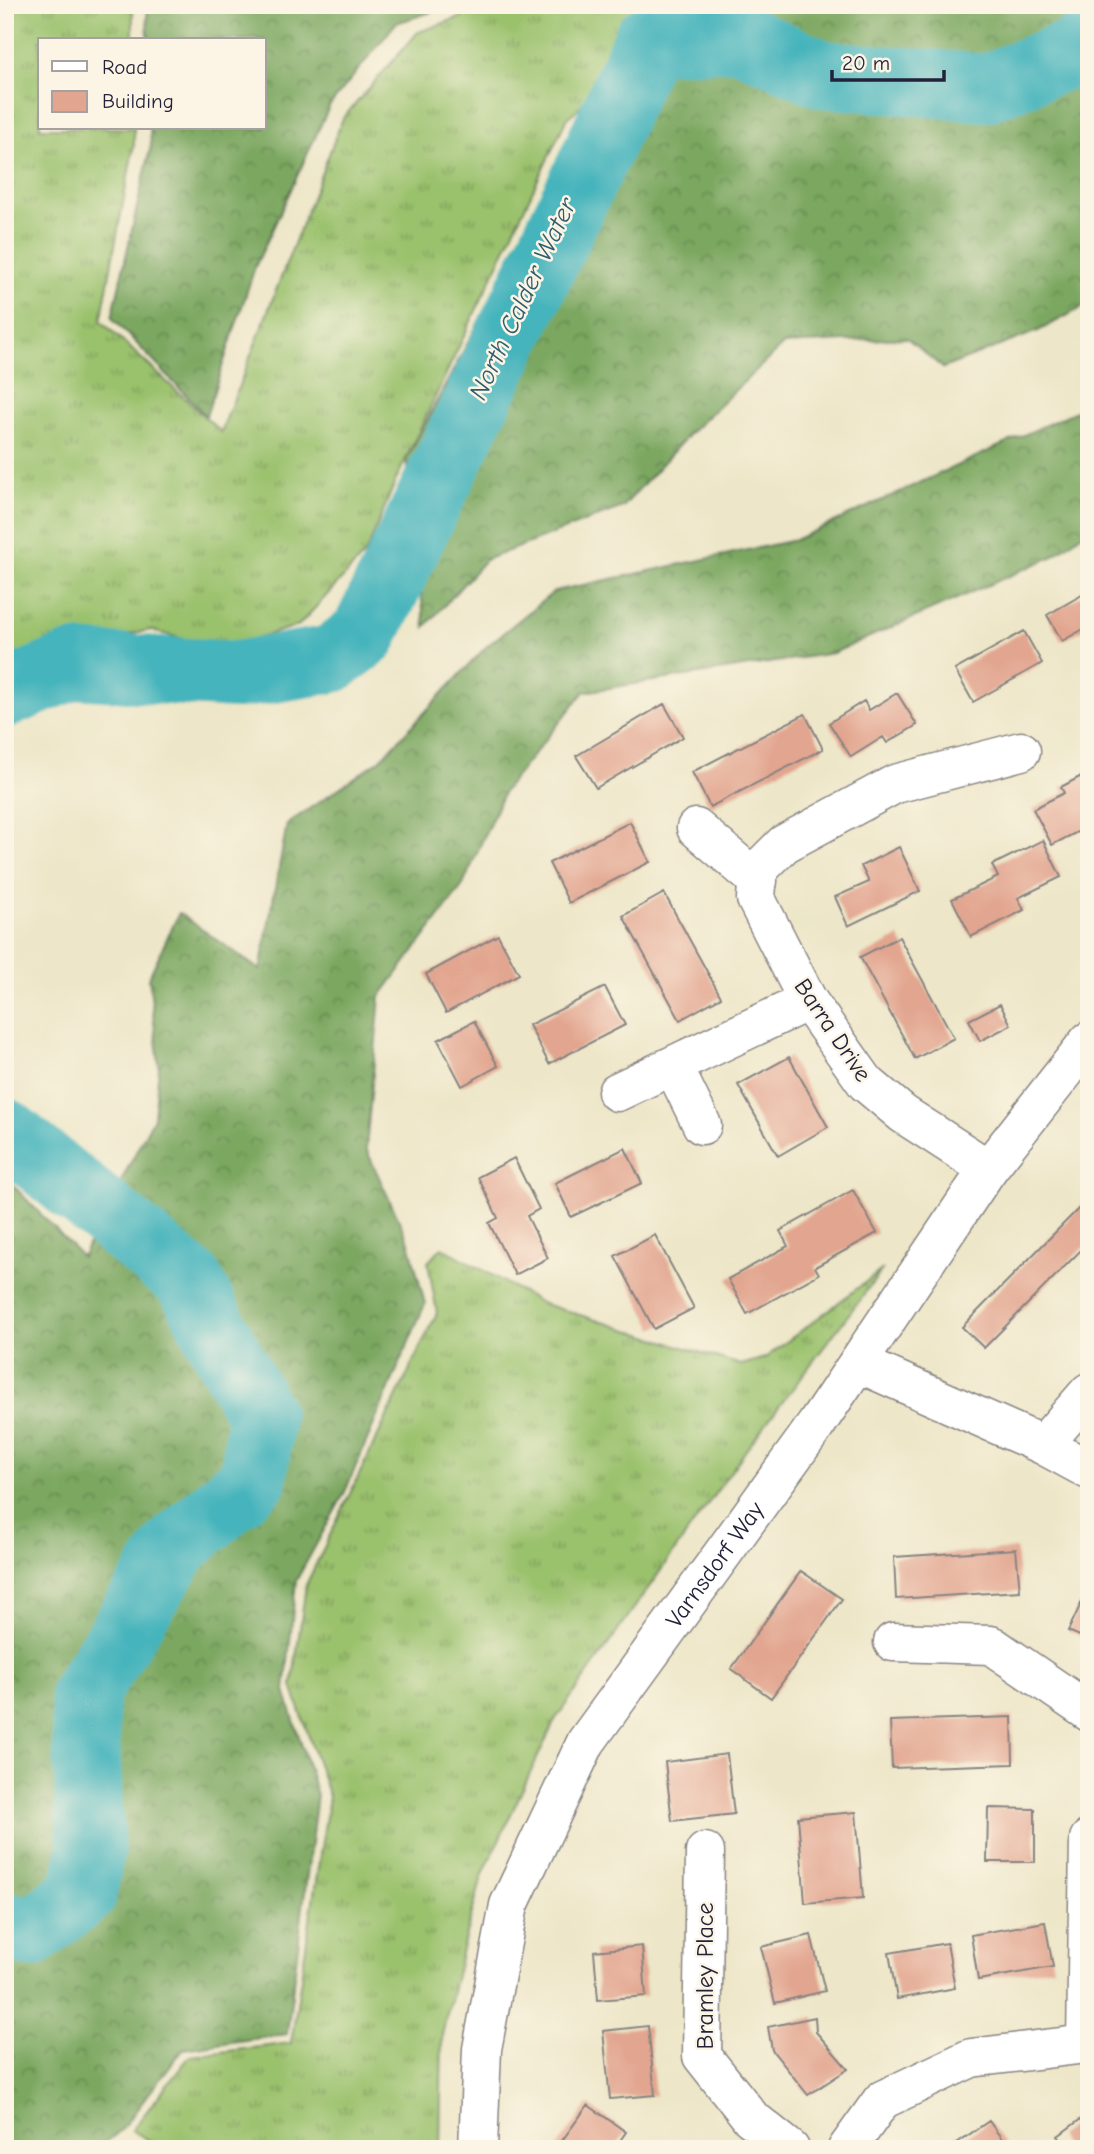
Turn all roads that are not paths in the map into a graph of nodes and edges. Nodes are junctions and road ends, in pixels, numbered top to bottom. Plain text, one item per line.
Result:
1 (1021, 751) dead end
2 (696, 828) dead end
3 (758, 881) junction
4 (808, 1001) junction
5 (1089, 1041) edge
6 (673, 1066) junction
7 (617, 1092) dead end
8 (702, 1125) dead end
9 (988, 1169) junction
10 (858, 1363) junction
11 (1089, 1392) edge
12 (1043, 1445) junction
13 (1089, 1470) edge
14 (892, 1642) dead end
15 (1089, 1712) edge
16 (1089, 1839) edge
17 (705, 1852) dead end
18 (1088, 2044) edge
19 (478, 2149) edge
20 (790, 2149) edge
21 (847, 2149) edge

1 - 3 street
2 - 3 street
3 - 4 street, Barra Drive
4 - 6 street
4 - 9 street, Barra Drive
5 - 9 street, Varnsdorf Way
6 - 7 street
6 - 8 street
9 - 10 street, Varnsdorf Way
10 - 12 street
10 - 19 street, Varnsdorf Way
11 - 12 street
12 - 13 street
14 - 15 street
16 - 18 street
17 - 20 street, Bramley Place
18 - 21 street

